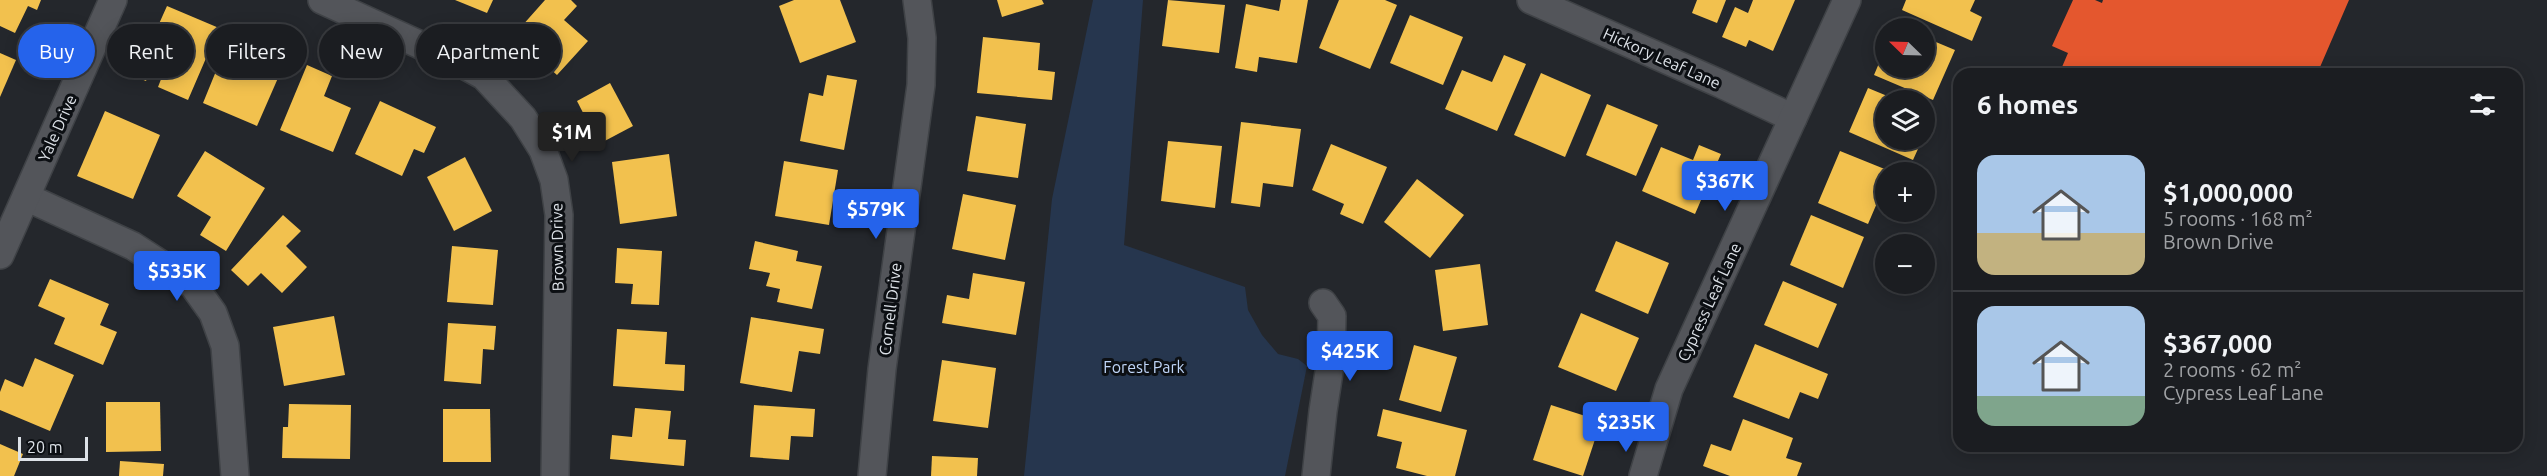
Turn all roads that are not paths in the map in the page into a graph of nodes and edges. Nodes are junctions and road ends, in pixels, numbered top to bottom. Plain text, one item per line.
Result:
1 (113, 0) edge
2 (322, 0) edge
3 (917, 0) edge
4 (1531, 0) edge
5 (1847, 0) edge
6 (1792, 118) junction
7 (26, 197) junction
8 (0, 255) edge
9 (1323, 303) dead end
10 (234, 476) edge
11 (555, 476) edge
12 (872, 476) edge
13 (1316, 476) edge
14 (1643, 476) edge

1 - 7 street, Yale Drive
2 - 11 street, Brown Drive
3 - 12 street, Cornell Drive
4 - 6 street, Hickory Leaf Lane
5 - 6 street, Cypress Leaf Lane
6 - 14 street, Cypress Leaf Lane
7 - 8 street, Yale Drive
7 - 10 street
9 - 13 street

